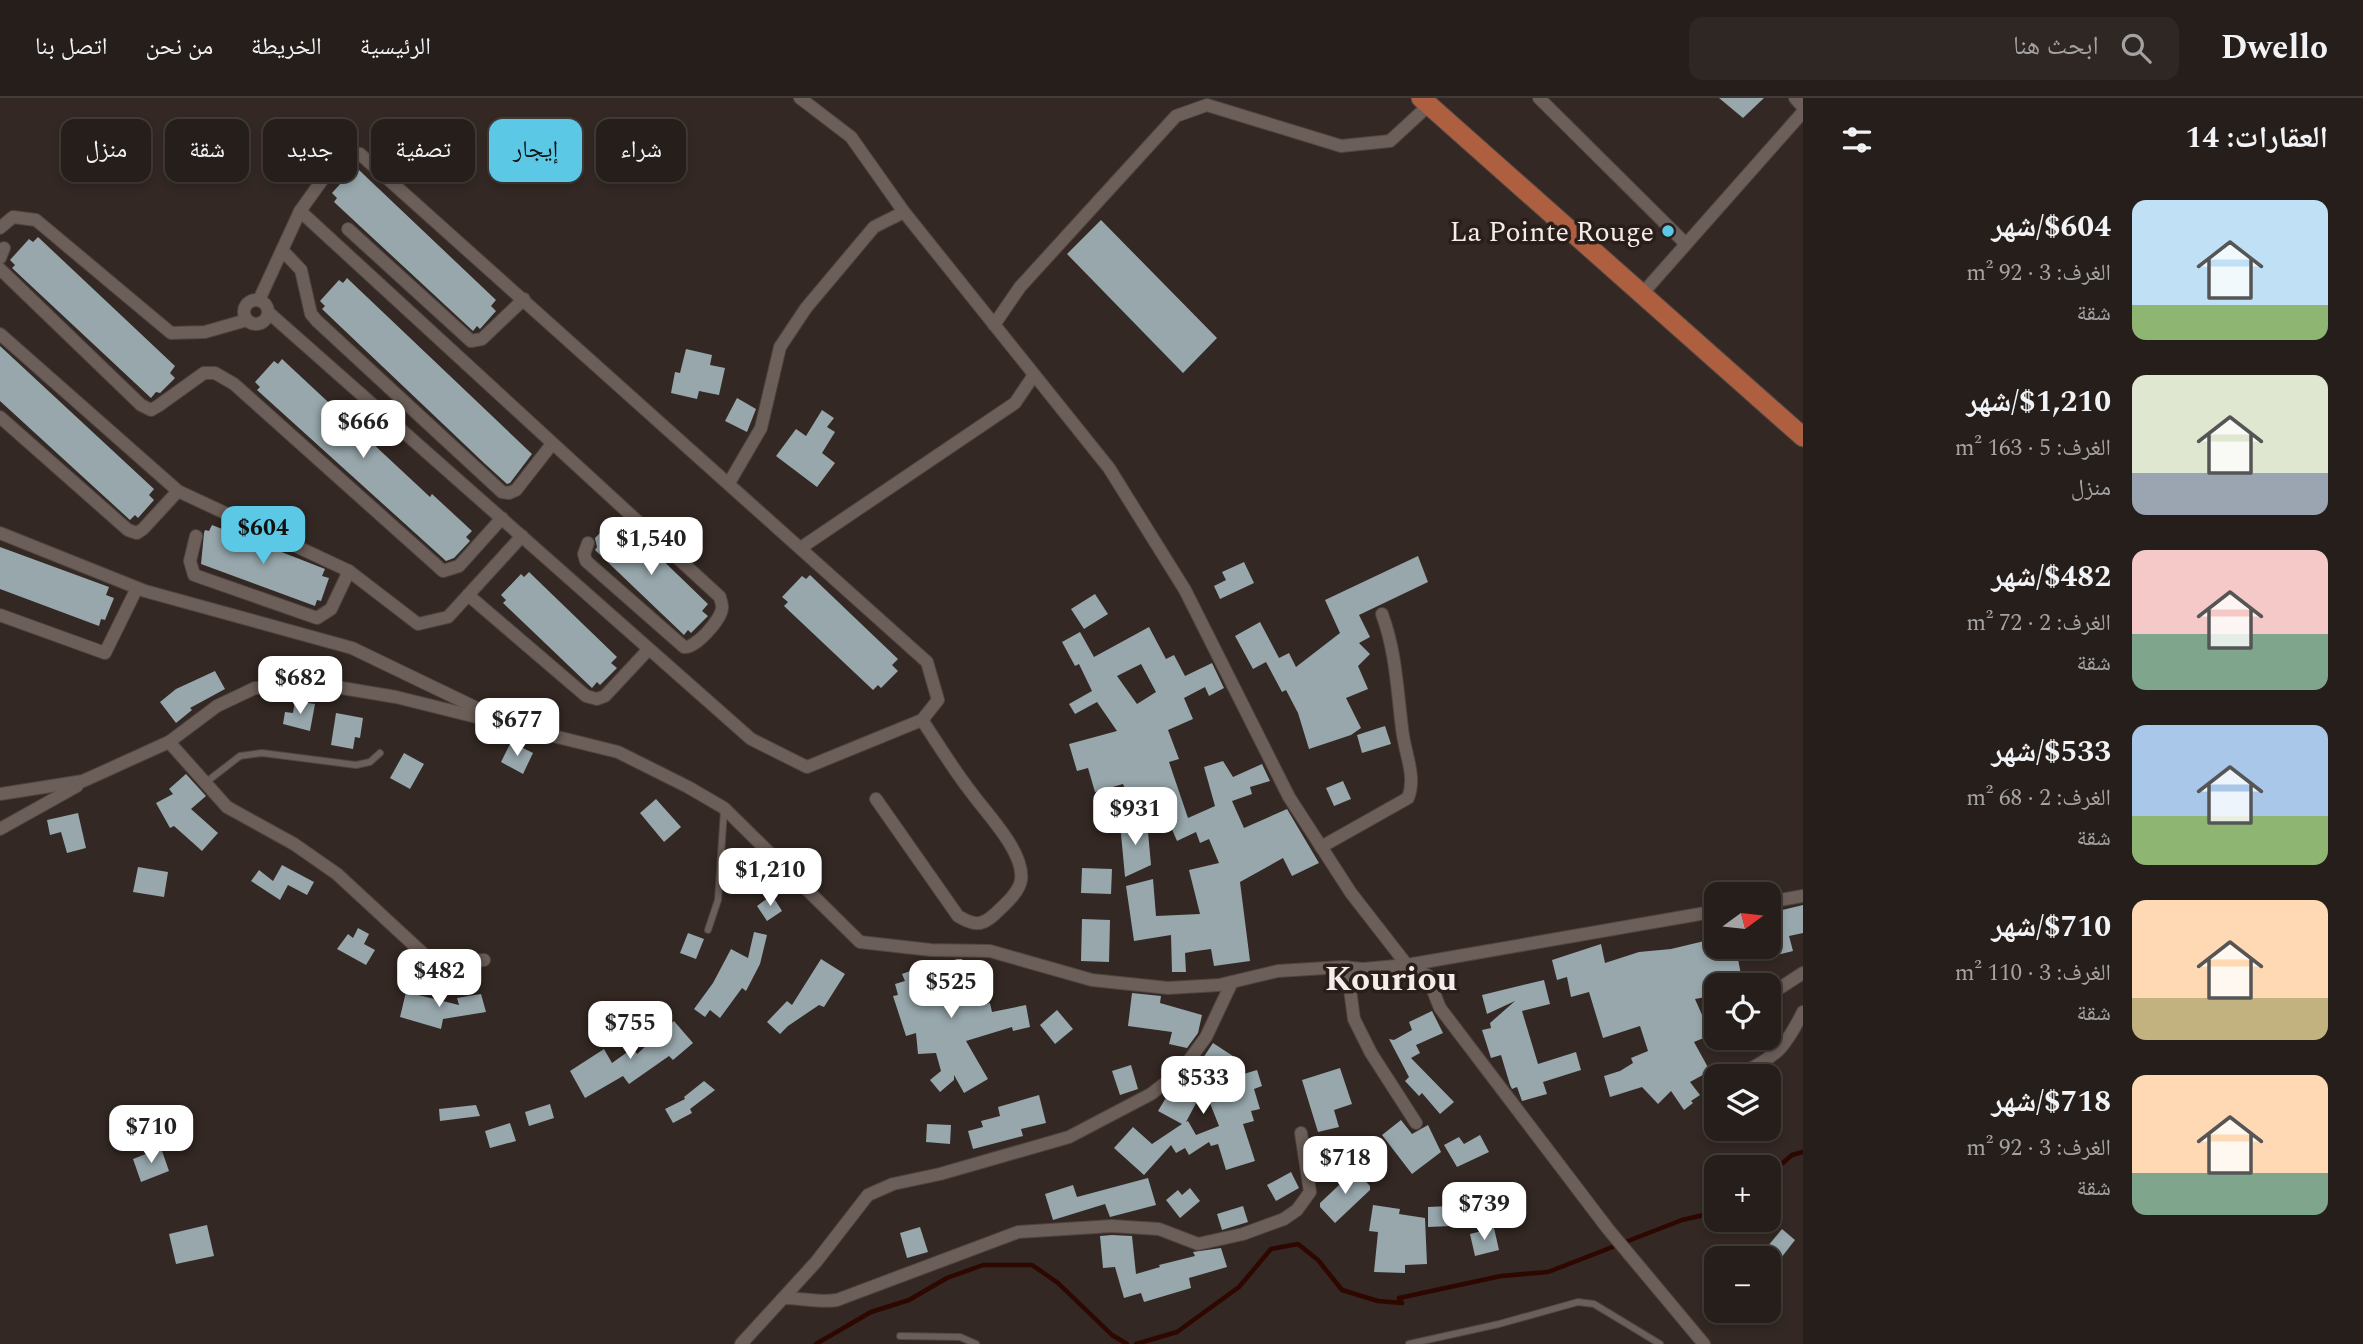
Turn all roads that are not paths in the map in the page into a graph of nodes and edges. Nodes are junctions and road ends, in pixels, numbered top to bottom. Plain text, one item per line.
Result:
1 (800, 98) edge
2 (1539, 98) edge
3 (1795, 98) edge
4 (1424, 102) edge
5 (1803, 107) edge
6 (1803, 112) edge
7 (300, 211) junction
8 (904, 212) junction
9 (0, 228) edge
10 (348, 229) dead end
11 (1686, 244) junction
12 (282, 250) junction
13 (0, 269) edge
14 (1642, 295) junction
15 (524, 299) junction
16 (259, 300) junction
17 (268, 312) junction
18 (247, 320) junction
19 (994, 325) junction
20 (0, 334) edge
21 (1034, 375) junction
22 (0, 417) edge
23 (1803, 437) edge
24 (552, 444) junction
25 (729, 483) junction
26 (178, 491) junction
27 (502, 518) junction
28 (0, 533) edge
29 (196, 536) dead end
30 (522, 536) junction
31 (588, 542) dead end
32 (802, 547) junction
33 (349, 572) junction
34 (137, 588) junction
35 (468, 595) junction
36 (0, 614) edge
37 (1382, 614) dead end
38 (648, 650) junction
39 (922, 720) junction
40 (509, 724) junction
41 (169, 743) junction
42 (380, 753) dead end
43 (83, 781) junction
44 (205, 783) junction
45 (0, 794) edge
46 (876, 799) dead end
47 (724, 808) junction
48 (0, 829) edge
49 (1321, 847) junction
50 (1803, 896) edge
51 (1782, 900) edge
52 (1704, 913) edge
53 (708, 930) dead end
54 (484, 960) dead end
55 (1408, 965) junction
56 (1347, 967) junction
57 (1803, 973) edge
58 (1232, 982) junction
59 (1781, 987) edge
60 (1803, 1012) edge
61 (1760, 1064) edge
62 (1416, 1123) dead end
63 (1301, 1133) dead end
64 (783, 1298) junction
65 (900, 1336) dead end
66 (741, 1344) edge
67 (976, 1344) edge
68 (1409, 1344) edge
69 (1660, 1344) edge
70 (1704, 1344) edge

1 - 8 street
2 - 11 street
3 - 5 street
4 - 14 main road
4 - 19 street
6 - 11 street
7 - 12 street
7 - 15 street
7 - 24 street
8 - 19 street
8 - 25 street
9 - 18 street
10 - 15 street
11 - 14 street
12 - 16 street
12 - 24 street
13 - 27 street
14 - 23 main road
15 - 25 street
16 - 17 street
16 - 18 street
17 - 18 street
17 - 27 street
19 - 21 street
20 - 26 street
21 - 32 street
21 - 49 street
22 - 26 street
24 - 31 street
25 - 32 street
26 - 33 street
27 - 30 street
28 - 34 street
29 - 33 street
30 - 35 street
30 - 38 street
32 - 39 street
33 - 35 street
34 - 36 street
34 - 40 street
35 - 38 street
37 - 49 street
38 - 39 street
39 - 46 street
40 - 41 street
40 - 47 street
41 - 43 street
41 - 44 street
42 - 44 lane
43 - 45 street
43 - 48 street
44 - 54 street
47 - 53 lane
47 - 58 street
49 - 55 street
50 - 51 street
52 - 55 street
55 - 56 street
55 - 70 street
56 - 58 street
56 - 62 street
57 - 59 street
58 - 64 street
60 - 61 street
63 - 64 street
64 - 66 street
65 - 67 lane
68 - 69 lane

